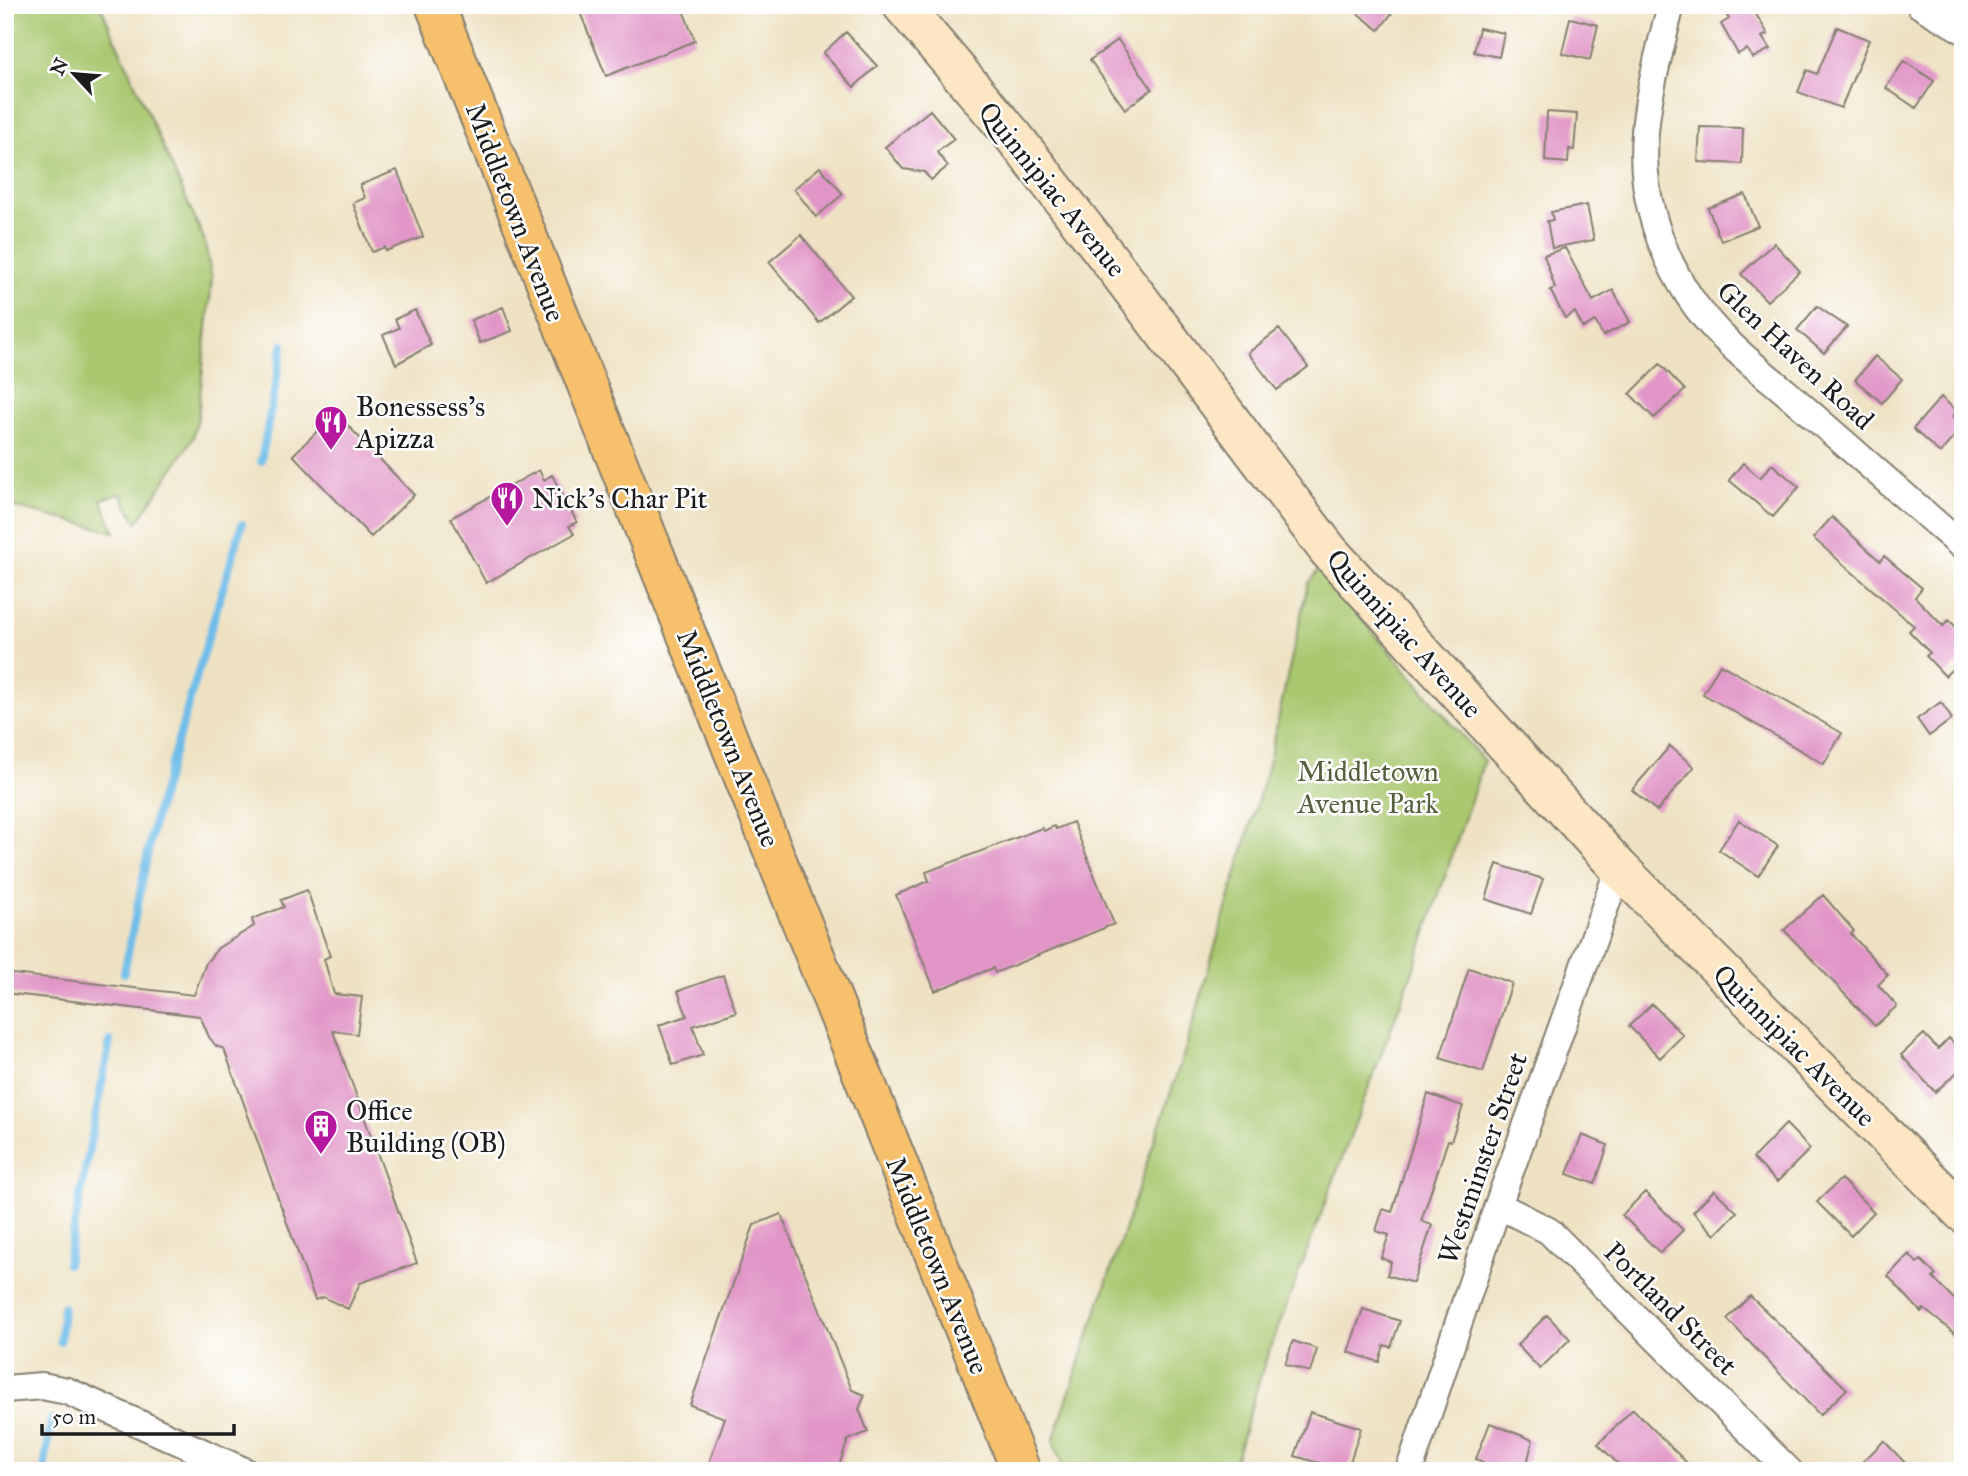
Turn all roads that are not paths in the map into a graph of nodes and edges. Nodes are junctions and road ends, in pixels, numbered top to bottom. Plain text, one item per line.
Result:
1 (435, 5) edge
2 (902, 5) edge
3 (1671, 5) edge
4 (1920, 5) edge
5 (1963, 30) edge
6 (1963, 547) edge
7 (1619, 868) junction
8 (1498, 1205) junction
9 (1963, 1213) edge
10 (5, 1389) edge
11 (244, 1471) edge
12 (1021, 1471) edge
13 (1409, 1471) edge
14 (1789, 1471) edge

1 - 12 main road, Middletown Avenue
2 - 7 main road, Quinnipiac Avenue
3 - 6 street, Glen Haven Road
4 - 5 street
7 - 8 street, Westminster Street
7 - 9 main road, Quinnipiac Avenue
8 - 13 street, Westminster Street
8 - 14 street, Portland Street
10 - 11 street

